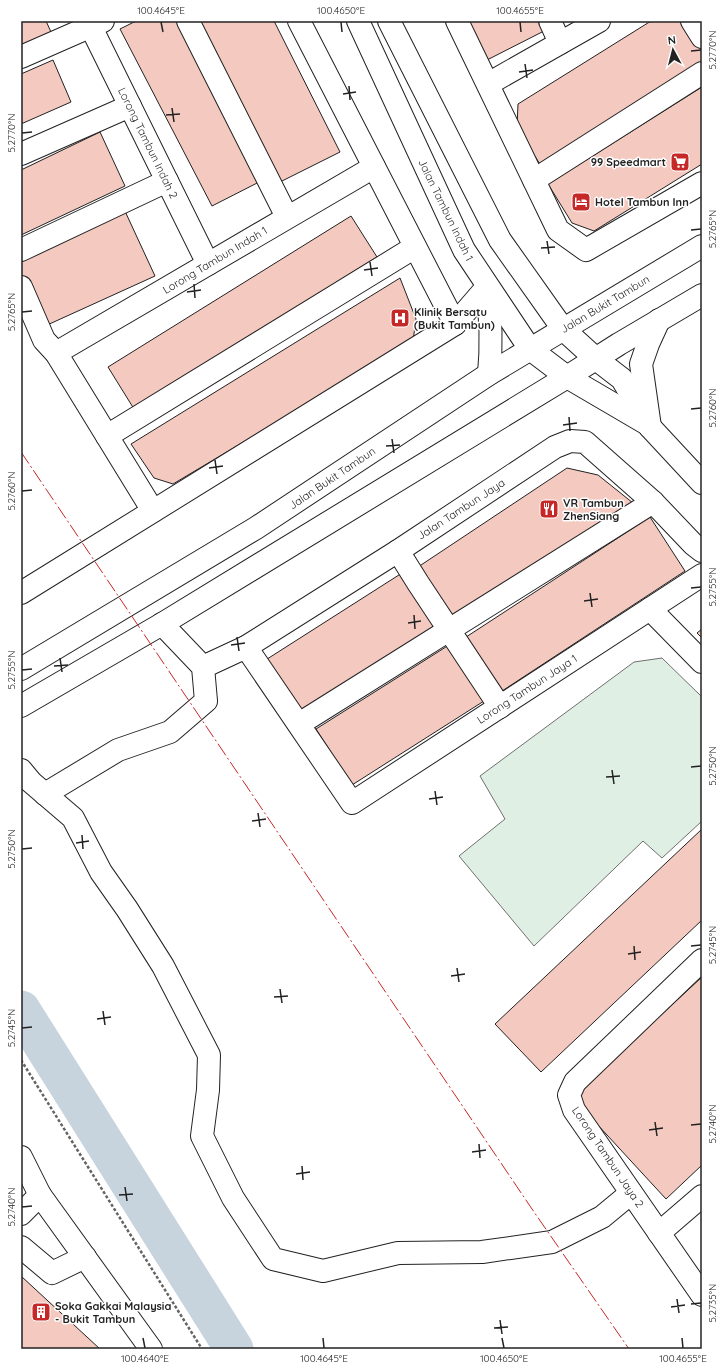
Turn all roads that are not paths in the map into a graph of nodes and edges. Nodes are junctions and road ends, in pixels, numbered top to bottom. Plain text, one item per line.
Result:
1 (188, 21) edge
2 (299, 21) edge
3 (358, 21) edge
4 (389, 21) edge
5 (457, 21) edge
6 (550, 21) edge
7 (599, 21) edge
8 (692, 21) edge
9 (94, 23) edge
10 (702, 37) edge
11 (560, 43) junction
12 (21, 56) edge
13 (702, 73) edge
14 (488, 84) junction
15 (130, 106) junction
16 (21, 154) edge
17 (374, 167) junction
18 (534, 180) junction
19 (167, 181) junction
20 (702, 183) edge
21 (287, 217) junction
22 (702, 246) edge
23 (416, 247) junction
24 (21, 250) edge
25 (208, 264) junction
26 (21, 287) edge
27 (488, 287) junction
28 (702, 295) edge
29 (660, 320) junction
30 (455, 324) junction
31 (563, 329) junction
32 (530, 349) junction
33 (56, 353) junction
34 (596, 359) junction
35 (489, 374) junction
36 (567, 377) junction
37 (650, 426) junction
38 (107, 436) junction
39 (702, 483) edge
40 (653, 502) junction
41 (153, 511) junction
42 (398, 551) junction
43 (702, 551) edge
44 (702, 575) edge
45 (21, 593) edge
46 (650, 609) junction
47 (162, 624) junction
48 (450, 630) junction
49 (246, 647) junction
50 (702, 662) edge
51 (202, 667) junction
52 (21, 669) edge
53 (21, 706) edge
54 (500, 707) junction
55 (298, 724) junction
56 (21, 770) edge
57 (45, 794) junction
58 (702, 960) edge
59 (21, 1157) edge
60 (631, 1193) junction
61 (40, 1195) junction
62 (702, 1196) edge
63 (21, 1214) edge
64 (659, 1233) junction
65 (21, 1248) edge
66 (85, 1257) junction
67 (702, 1296) edge
68 (151, 1349) edge

1 - 21 street
2 - 17 street
3 - 27 street, Jalan Tambun Indah 1
4 - 31 street
5 - 14 street
6 - 11 street
7 - 11 street
8 - 10 street
9 - 12 street
9 - 15 street, Lorong Tambun Indah 2
11 - 14 street
13 - 18 street
14 - 18 street
15 - 16 street
15 - 19 street, Lorong Tambun Indah 2
17 - 21 street, Lorong Tambun Indah 1
17 - 23 street
18 - 20 street
19 - 24 street
19 - 25 street, Lorong Tambun Indah 2
21 - 25 street, Lorong Tambun Indah 1
22 - 31 street, Jalan Bukit Tambun
23 - 30 street
23 - 38 street
25 - 33 street, Lorong Tambun Indah 1
26 - 33 street
27 - 30 street
27 - 32 street, Jalan Tambun Indah 1
27 - 35 street
28 - 29 street
29 - 34 street
29 - 37 street
30 - 41 street
31 - 32 street, Jalan Bukit Tambun
31 - 34 street
32 - 35 street, Jalan Bukit Tambun
32 - 36 street, Jalan Tambun Indah 1
33 - 38 street
34 - 36 street
34 - 37 street
35 - 52 street, Jalan Bukit Tambun
36 - 37 street, Jalan Tambun Indah 1
36 - 47 street
37 - 39 street
38 - 41 street
40 - 42 street, Jalan Tambun Jaya
40 - 43 street, Jalan Tambun Jaya
40 - 48 street
41 - 45 street
42 - 48 street
42 - 49 street, Jalan Tambun Jaya
44 - 46 street, Lorong Tambun Jaya 1
46 - 50 street
46 - 54 street, Lorong Tambun Jaya 1
47 - 51 street
47 - 53 street
48 - 54 street
48 - 55 street
49 - 51 street, Jalan Tambun Jaya
49 - 55 street
51 - 57 street
54 - 55 street, Lorong Tambun Jaya 1
56 - 57 street
57 - 60 street
58 - 60 street, Lorong Tambun Jaya 2
59 - 61 street
60 - 64 street, Lorong Tambun Jaya 2
61 - 63 street
61 - 66 street
62 - 64 street
64 - 67 street, Lorong Tambun Jaya 2
65 - 66 street
66 - 68 street

